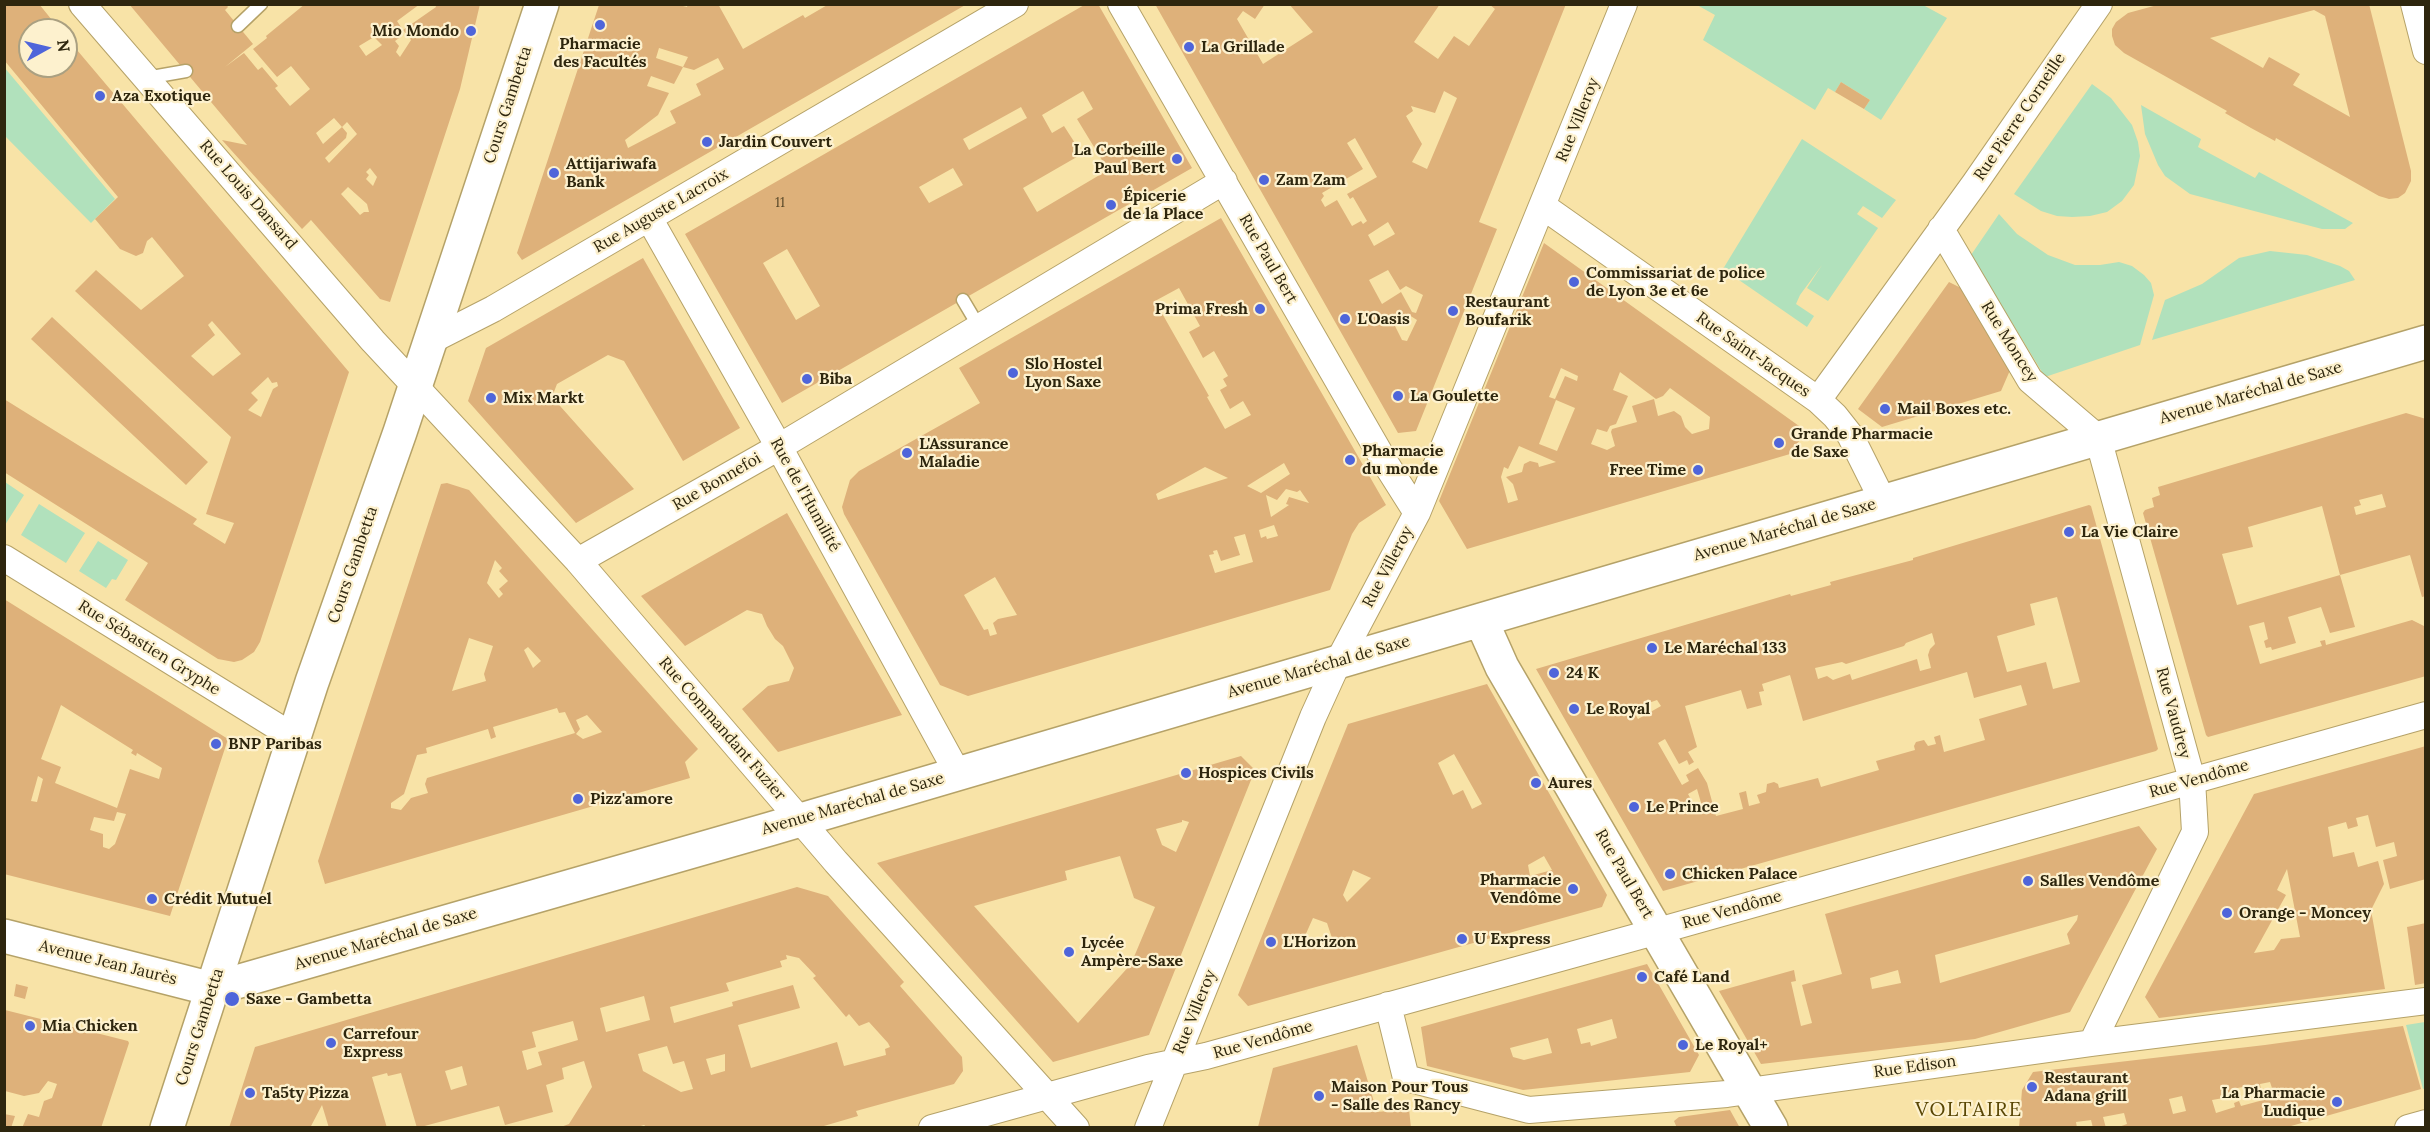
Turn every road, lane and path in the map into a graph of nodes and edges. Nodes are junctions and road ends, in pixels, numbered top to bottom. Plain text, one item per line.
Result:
1 (81, 4) edge
2 (261, 4) edge
3 (542, 4) edge
4 (1015, 4) edge
5 (1121, 4) edge
6 (1624, 4) edge
7 (2099, 4) edge
8 (2414, 4) edge
9 (238, 26) dead end
10 (2426, 51) edge
11 (186, 71) dead end
12 (146, 78) junction
13 (1224, 182) junction
14 (1544, 204) junction
15 (650, 218) junction
16 (1941, 229) junction
17 (963, 300) dead end
18 (979, 327) junction
19 (430, 341) junction
20 (2426, 342) edge
21 (415, 384) junction
22 (1818, 400) junction
23 (2098, 438) junction
24 (780, 447) junction
25 (1883, 501) junction
26 (1417, 513) junction
27 (4, 558) edge
28 (578, 561) junction
29 (1480, 620) junction
30 (1338, 662) junction
31 (2426, 715) edge
32 (294, 737) junction
33 (958, 774) junction
34 (2192, 780) junction
35 (800, 820) junction
36 (1658, 931) junction
37 (4, 936) edge
38 (212, 989) junction
39 (2426, 1001) edge
40 (1388, 1005) junction
41 (2092, 1043) junction
42 (1174, 1063) junction
43 (1749, 1089) junction
44 (1047, 1095) junction
45 (2426, 1124) edge
46 (2409, 1127) edge
47 (167, 1128) edge
48 (932, 1128) edge
49 (1076, 1128) edge
50 (1148, 1128) edge
51 (1771, 1128) edge

1 - 12 street, Rue Louis Dansard
2 - 9 lane
3 - 19 main road, Cours Gambetta
4 - 15 street, Rue Auguste Lacroix
5 - 13 street, Rue Paul Bert
6 - 14 street, Rue Villeroy
7 - 16 street, Rue Pierre Corneille
8 - 10 street
11 - 12 lane
12 - 21 street, Rue Louis Dansard
13 - 18 street, Rue Bonnefoi
13 - 26 street, Rue Paul Bert
14 - 22 street, Rue Saint-Jacques
14 - 26 street, Rue Villeroy
15 - 19 street, Rue Auguste Lacroix
15 - 24 street, Rue de l'Humilité
16 - 22 street, Rue Saint-Jacques
16 - 23 street, Rue Moncey
17 - 18 lane
18 - 24 street, Rue Bonnefoi
19 - 21 main road, Cours Gambetta
20 - 23 main road, Avenue Maréchal de Saxe
21 - 28 street, Rue Commandant Fuzier
21 - 32 main road, Cours Gambetta
22 - 25 street, Rue Saint-Jacques
23 - 25 main road, Avenue Maréchal de Saxe
23 - 34 street, Rue Vaudrey
24 - 28 street, Rue Bonnefoi
24 - 33 street, Rue de l'Humilité
25 - 29 main road, Avenue Maréchal de Saxe
26 - 30 street, Rue Villeroy
27 - 32 street, Rue Sébastien Gryphe
28 - 35 street, Rue Commandant Fuzier
29 - 30 main road, Avenue Maréchal de Saxe
29 - 36 main road, Rue Paul Bert
30 - 33 main road, Avenue Maréchal de Saxe
30 - 42 street, Rue Villeroy
31 - 34 street, Rue Vendôme
32 - 38 main road, Cours Gambetta
33 - 35 main road, Avenue Maréchal de Saxe
34 - 36 street, Rue Vendôme
34 - 41 street, Rue Vaudrey
35 - 38 main road, Avenue Maréchal de Saxe
35 - 44 street, Rue Commandant Fuzier
36 - 40 street, Rue Vendôme
36 - 43 main road, Rue Paul Bert
37 - 38 main road, Avenue Jean Jaurès
38 - 47 main road, Cours Gambetta
39 - 41 street, Rue Edison
40 - 42 street, Rue Vendôme
40 - 43 street, Rue Edison
41 - 43 street, Rue Edison
42 - 44 street, Rue Vendôme
42 - 50 street, Rue Villeroy
43 - 51 main road, Rue Paul Bert
44 - 48 street, Rue Vendôme
44 - 49 street, Rue Commandant Fuzier
45 - 46 street

